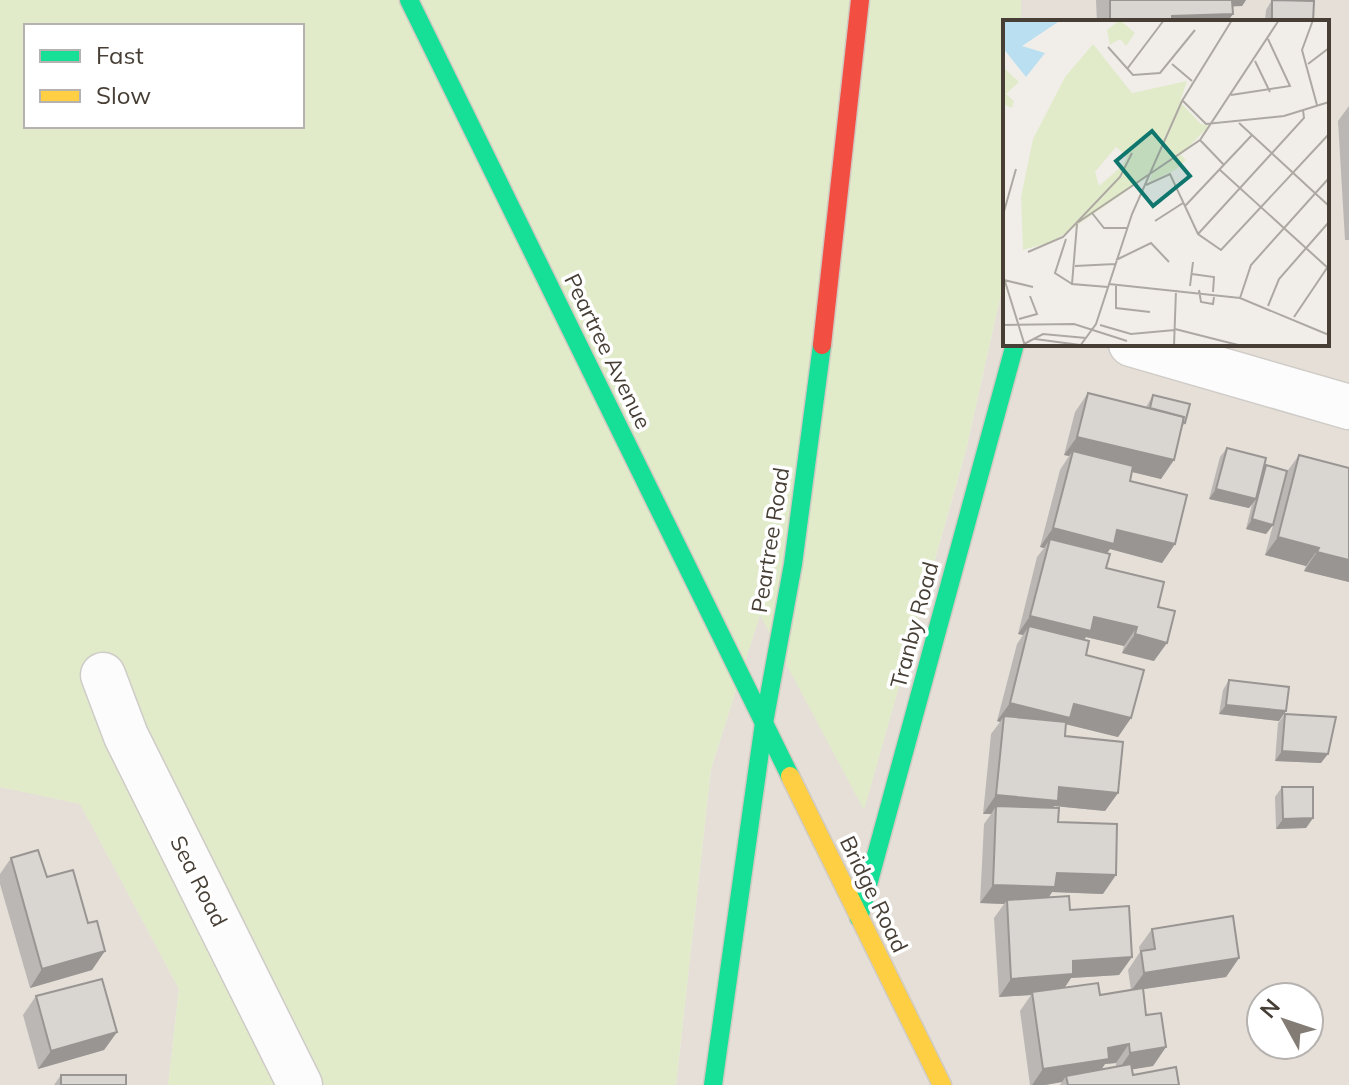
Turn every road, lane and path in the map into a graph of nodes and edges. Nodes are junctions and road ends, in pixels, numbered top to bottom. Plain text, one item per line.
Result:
1 (409, 0) edge
2 (860, 0) edge
3 (1014, 346) edge
4 (1138, 346) edge
5 (1349, 407) edge
6 (103, 675) dead end
7 (764, 723) junction
8 (859, 918) junction
9 (292, 1080) edge
10 (713, 1085) edge
11 (942, 1085) edge

1 - 7 street, Peartree Avenue
2 - 7 street, Peartree Road
3 - 8 street, Tranby Road
4 - 5 street
6 - 9 street, Sea Road
7 - 8 street, Bridge Road
7 - 10 street, Peartree Road
8 - 11 street, Bridge Road

